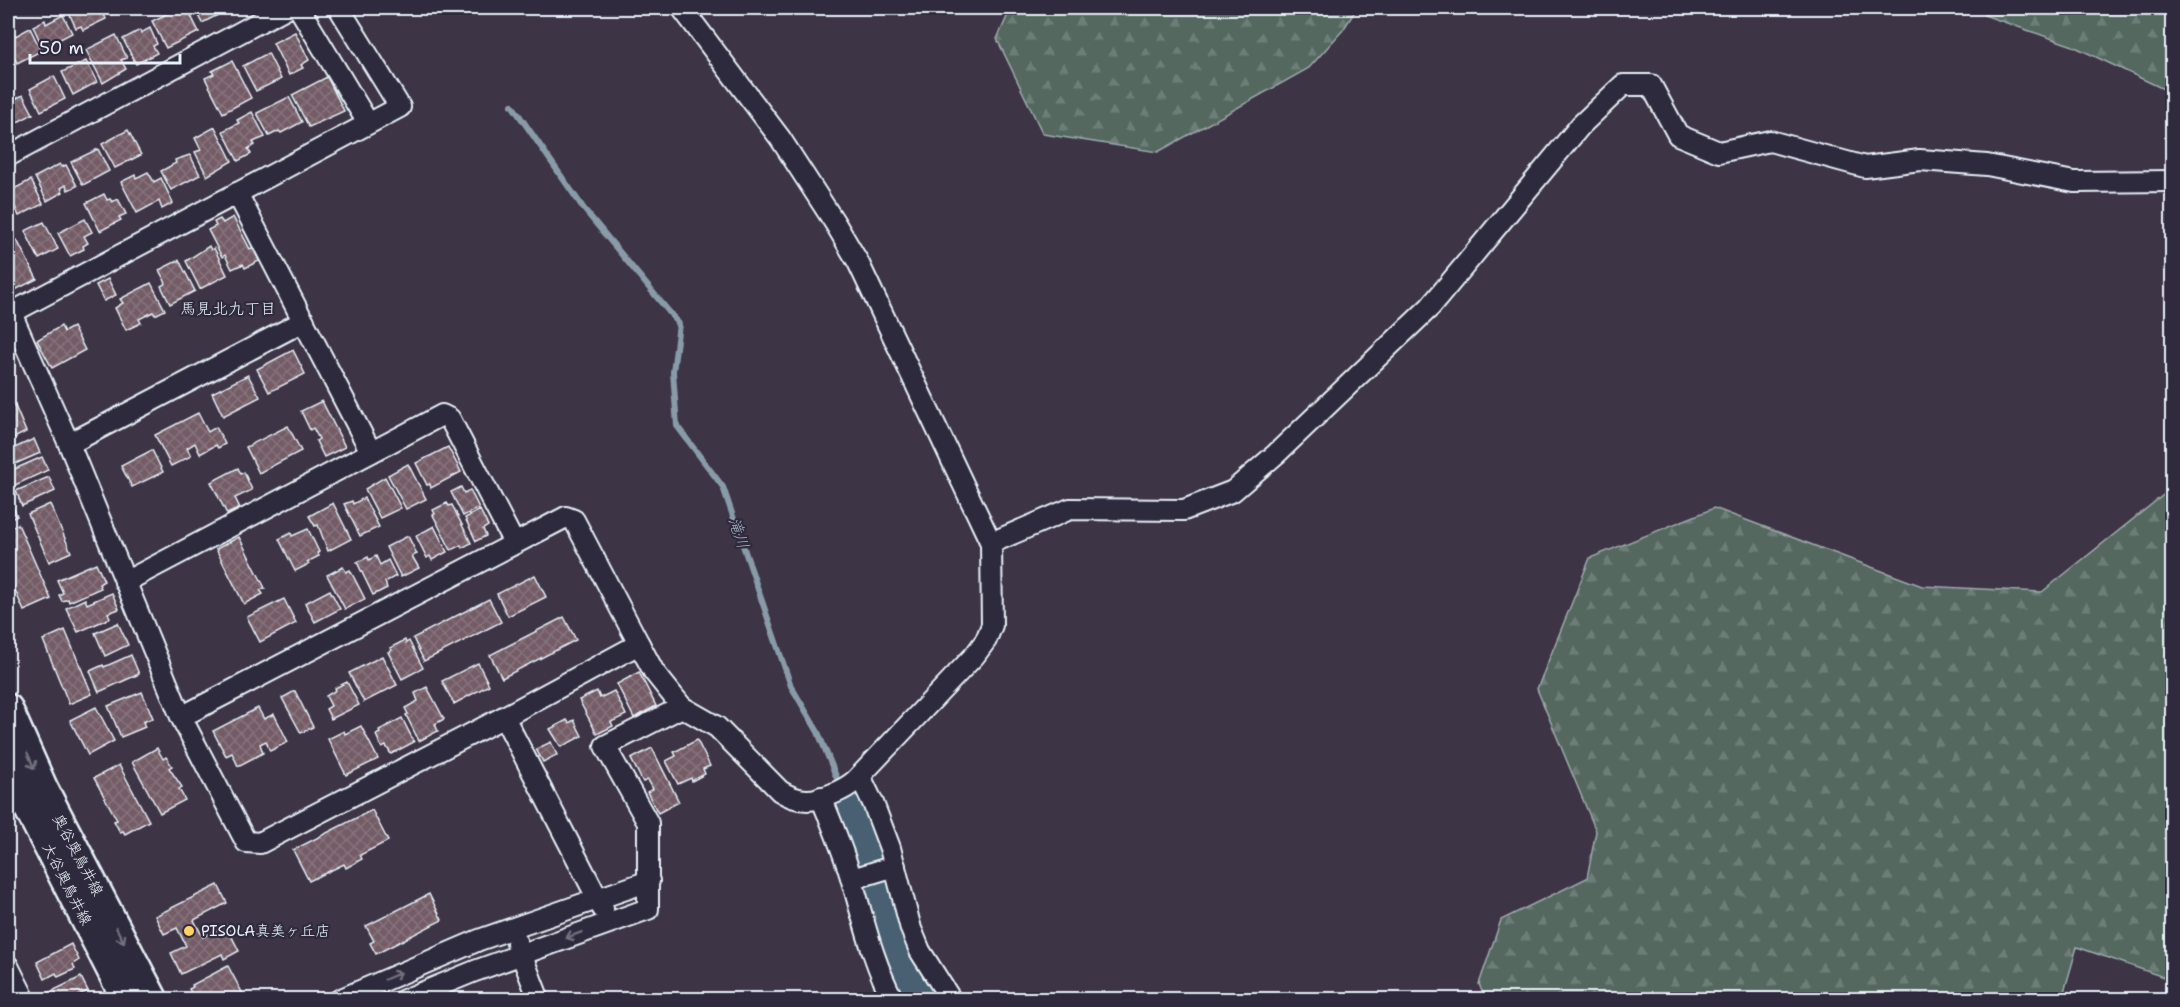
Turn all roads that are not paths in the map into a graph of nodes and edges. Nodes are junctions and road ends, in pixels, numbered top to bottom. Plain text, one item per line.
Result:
1 (286, 8) edge
2 (299, 8) edge
3 (339, 8) edge
4 (682, 8) edge
5 (368, 123) junction
6 (8, 156) edge
7 (2172, 181) edge
8 (237, 193) junction
9 (9, 311) edge
10 (304, 321) junction
11 (69, 444) junction
12 (371, 453) junction
13 (514, 543) junction
14 (991, 543) junction
15 (125, 582) junction
16 (639, 644) junction
17 (682, 706) junction
18 (8, 708) edge
19 (182, 717) junction
20 (504, 717) junction
21 (8, 769) edge
22 (854, 781) junction
23 (821, 797) junction
24 (895, 866) junction
25 (852, 879) junction
26 (649, 881) junction
27 (598, 898) junction
28 (610, 922) junction
29 (511, 928) junction
30 (521, 954) junction
31 (8, 966) edge
32 (25, 999) edge
33 (126, 999) edge
34 (153, 999) edge
35 (339, 999) edge
36 (405, 999) edge
37 (539, 999) edge
38 (893, 999) edge
39 (951, 999) edge

1 - 6 street
2 - 5 street
3 - 5 street
4 - 14 street
5 - 8 street
7 - 14 street
8 - 9 street
8 - 10 street
9 - 11 street
10 - 11 street
10 - 12 street
11 - 15 street
12 - 13 street
12 - 15 street
13 - 16 street
13 - 19 street
14 - 22 street
15 - 19 street
16 - 17 street
16 - 20 street
17 - 23 street
17 - 26 street
18 -> 34 street, 奥谷奥鳥井線
19 - 20 street
20 - 27 street
21 - 33 street, 大谷奥鳥井線
22 - 23 street
22 - 24 street
23 - 25 street
24 - 25 street
24 - 39 street
25 - 38 street
26 - 27 street
26 - 28 street
27 - 28 street
27 - 29 street
28 -> 30 street
29 - 30 street
35 -> 29 street
30 - 36 street
30 - 37 street
31 - 32 street

